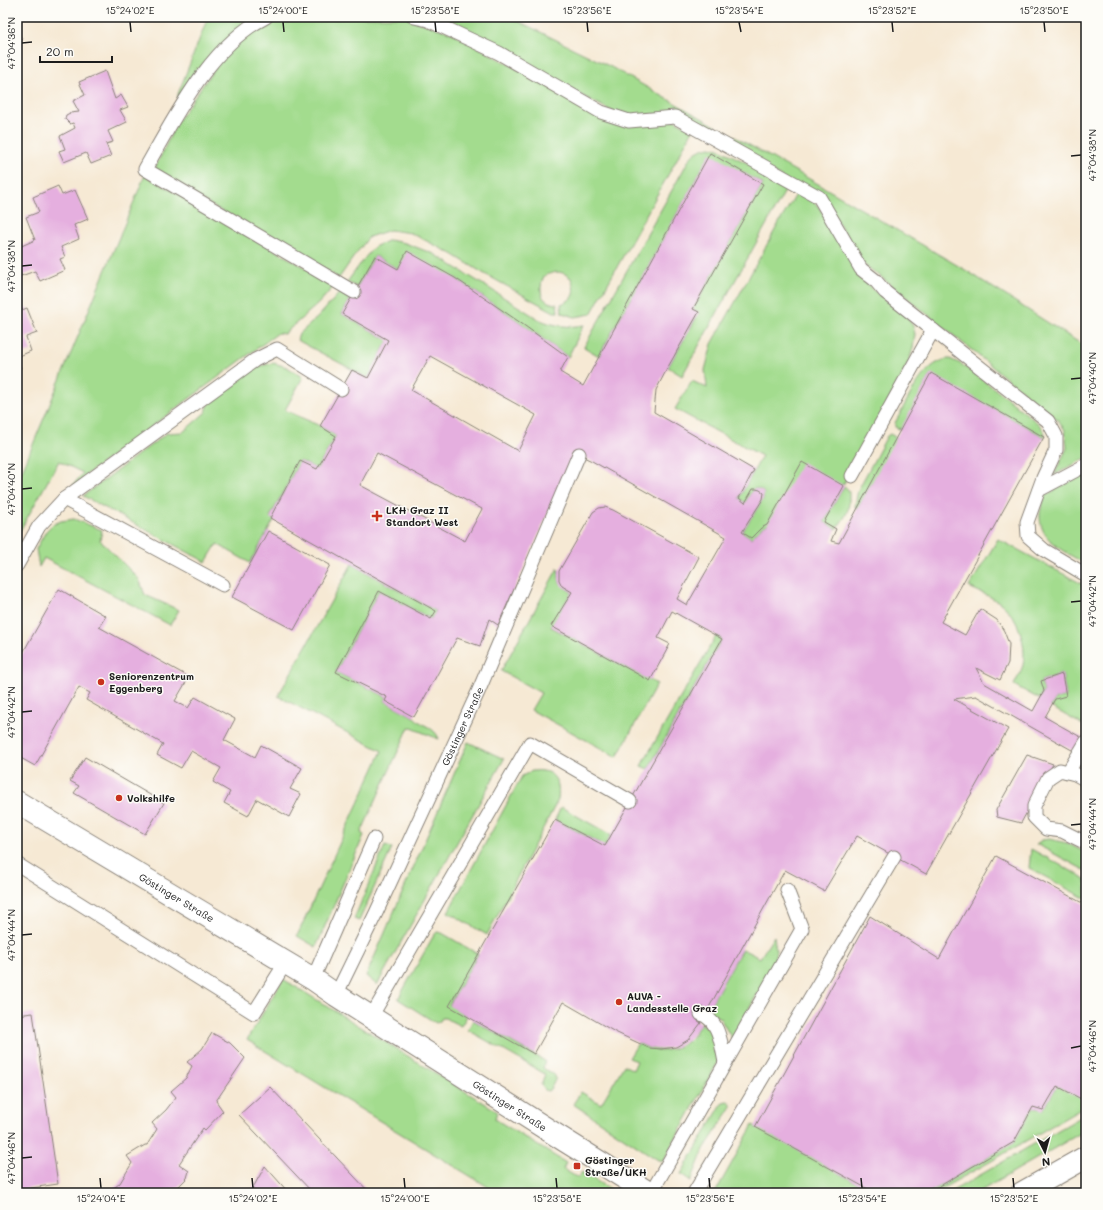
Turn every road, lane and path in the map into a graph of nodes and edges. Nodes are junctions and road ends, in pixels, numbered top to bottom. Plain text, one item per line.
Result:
1 (266, 17) edge
2 (414, 17) edge
3 (354, 292) dead end
4 (933, 330) junction
5 (341, 389) dead end
6 (579, 454) dead end
7 (1086, 465) edge
8 (852, 476) dead end
9 (1039, 490) junction
10 (64, 499) junction
11 (17, 565) edge
12 (1086, 575) edge
13 (223, 585) dead end
14 (1086, 742) edge
15 (1068, 772) junction
16 (1086, 780) edge
17 (630, 801) dead end
18 (17, 802) edge
19 (374, 839) dead end
20 (1086, 843) edge
21 (894, 857) dead end
22 (17, 864) edge
23 (788, 890) dead end
24 (286, 962) junction
25 (313, 978) junction
26 (336, 995) junction
27 (701, 1014) dead end
28 (371, 1017) junction
29 (725, 1062) junction
30 (1086, 1157) edge
31 (650, 1193) edge
32 (694, 1193) edge
33 (1022, 1193) edge

1 - 3 lane
2 - 4 lane
4 - 8 lane
4 - 9 lane
5 - 10 lane
6 - 26 lane, Göstinger Straße
7 - 9 lane
9 - 12 lane
10 - 11 lane
10 - 13 lane
14 - 15 lane
15 - 16 lane
15 - 20 lane
17 - 28 lane
18 - 24 street, Göstinger Straße
19 - 25 lane
21 - 32 lane
22 - 24 lane
23 - 29 lane
24 - 25 street, Göstinger Straße
25 - 26 street, Göstinger Straße
26 - 28 street, Göstinger Straße
27 - 29 lane
28 - 31 street, Göstinger Straße
29 - 31 lane
30 - 33 street

